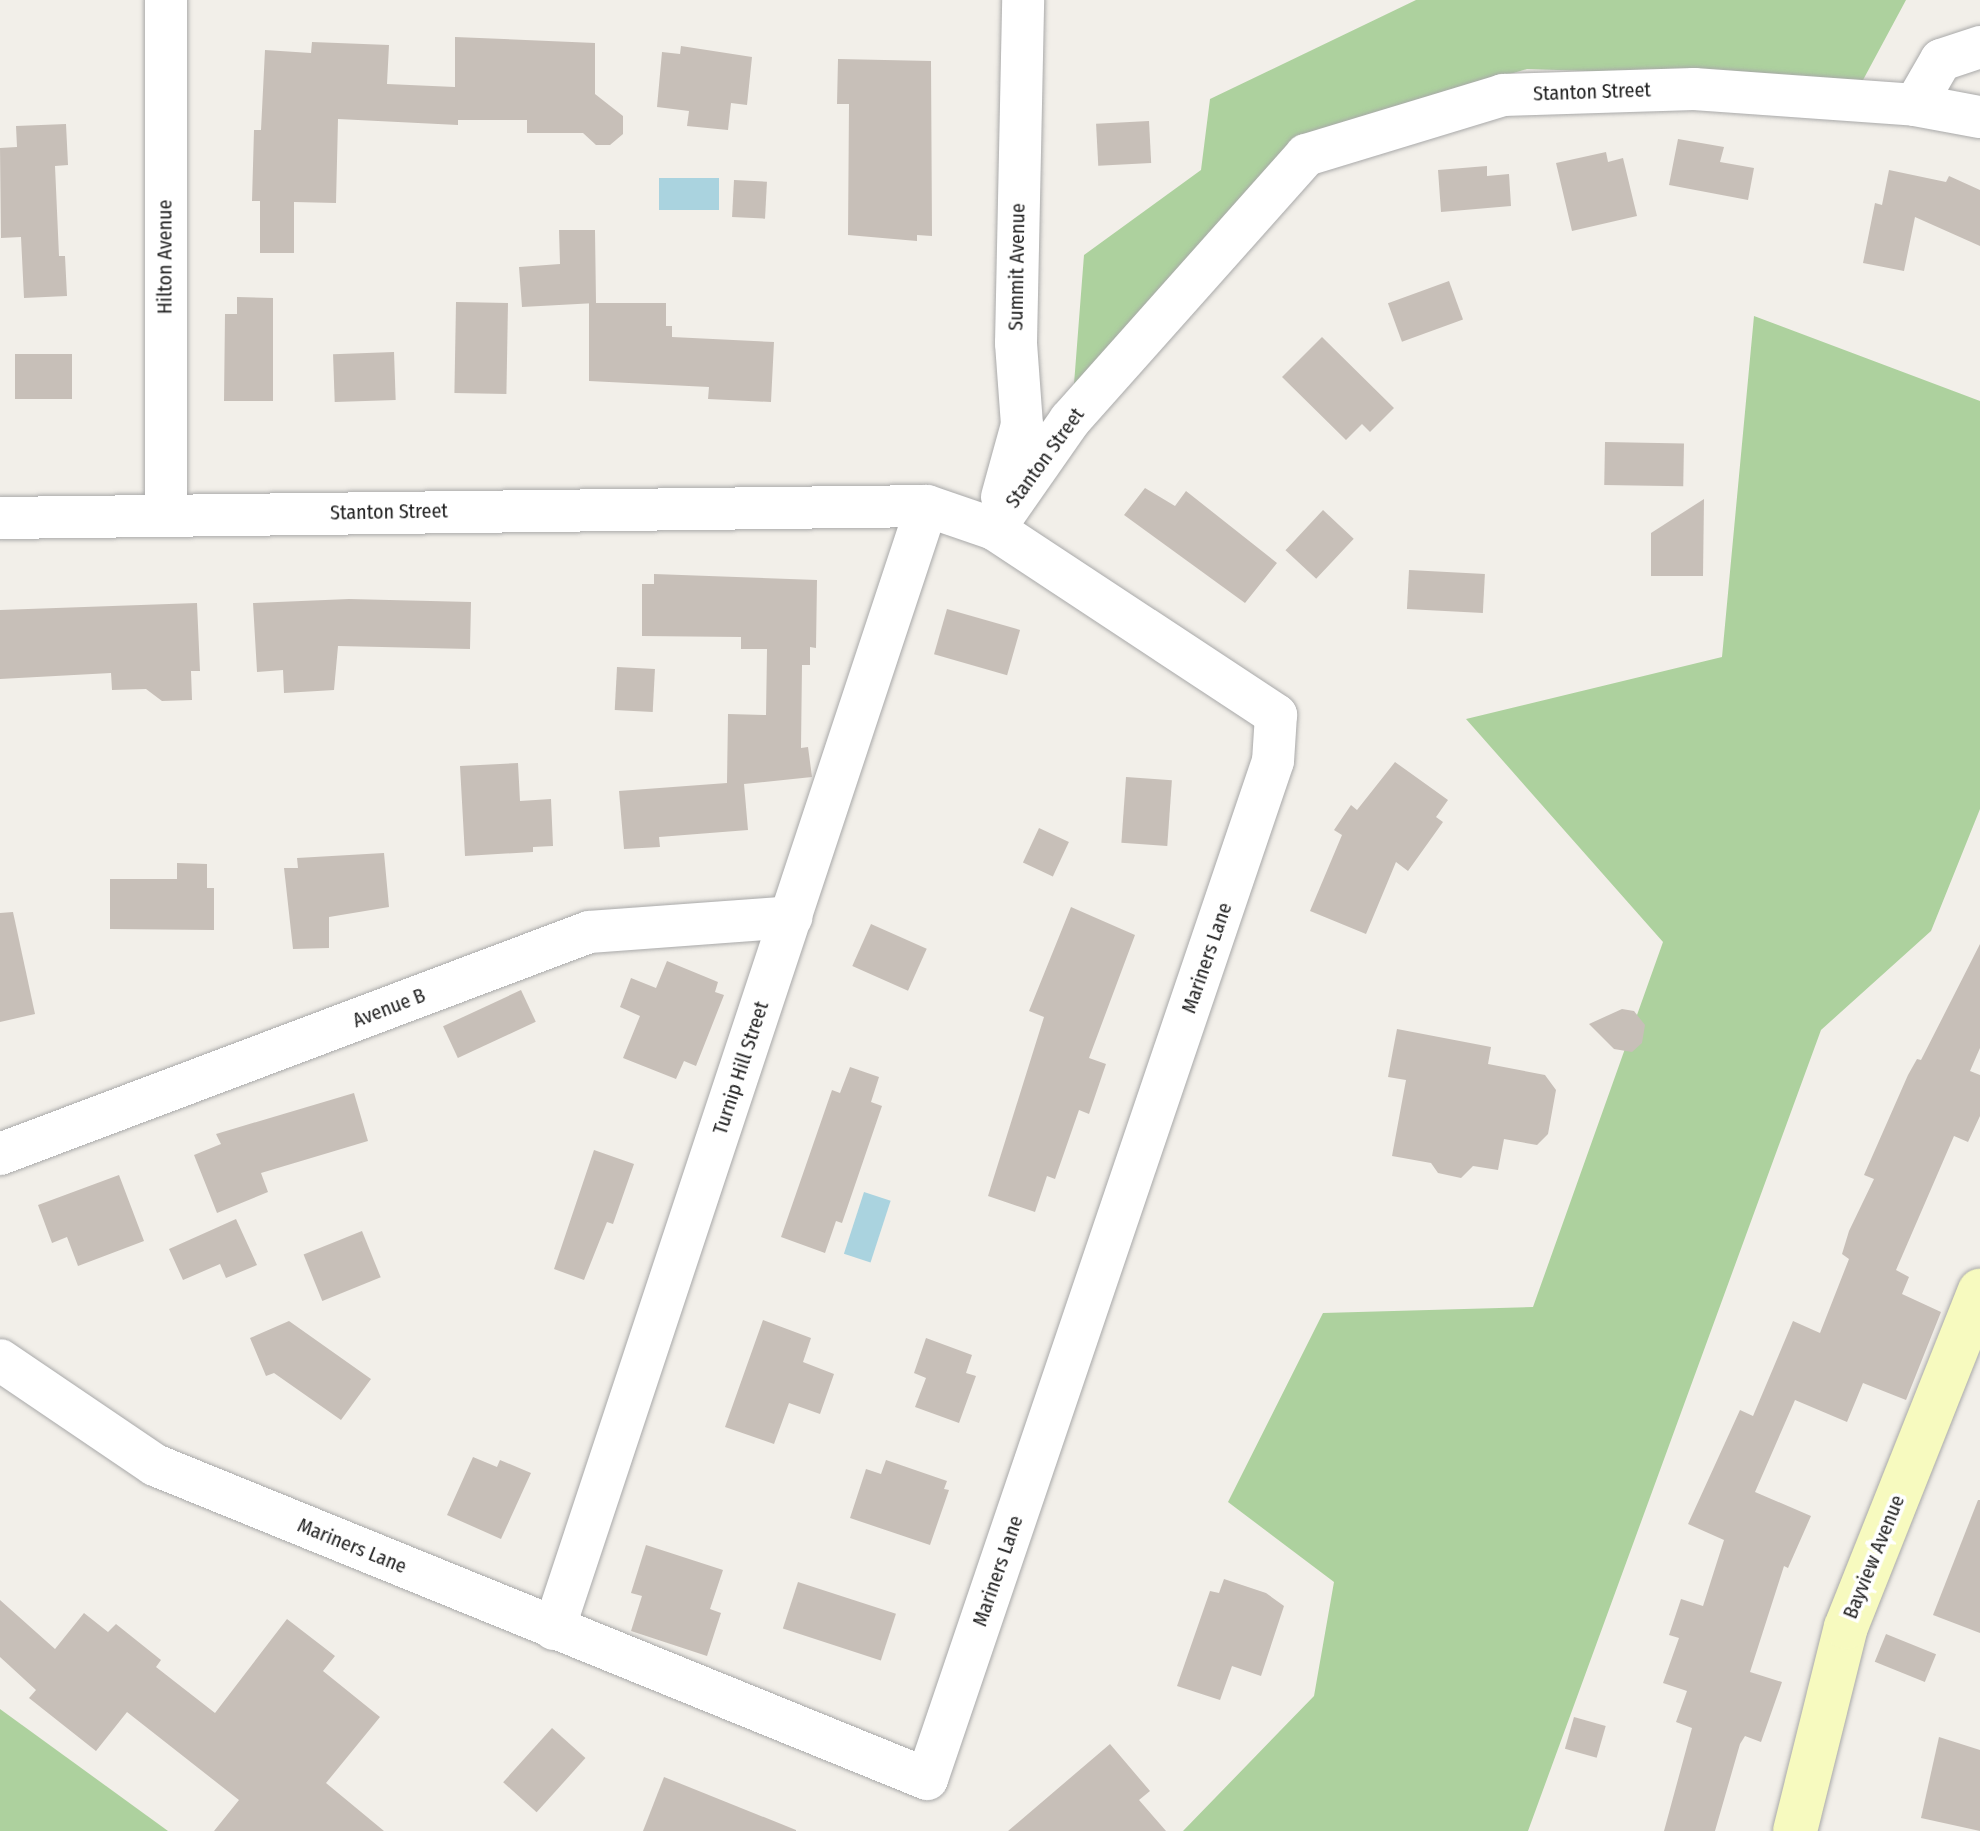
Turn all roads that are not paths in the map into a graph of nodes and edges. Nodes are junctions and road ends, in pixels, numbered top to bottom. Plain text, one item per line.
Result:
1 (166, 0) edge
2 (1023, 0) edge
3 (1980, 47) edge
4 (1915, 105) junction
5 (1980, 117) edge
6 (927, 506) junction
7 (166, 514) junction
8 (0, 518) edge
9 (994, 529) junction
10 (791, 917) junction
11 (0, 1154) edge
12 (1980, 1291) edge
13 (0, 1360) edge
14 (554, 1629) junction
15 (1795, 1831) edge

1 - 7 street, Hilton Avenue
2 - 9 street, Summit Avenue
3 - 4 street
4 - 5 street, Stanton Street
4 - 9 street, Stanton Street
6 - 7 street, Stanton Street
6 - 9 street, Stanton Street
6 - 10 street, Turnip Hill Street
7 - 8 street, Stanton Street
9 - 14 street, Mariners Lane
10 - 11 street, Avenue B
10 - 14 street, Turnip Hill Street
12 - 15 main road, Bayview Avenue
13 - 14 street, Mariners Lane

